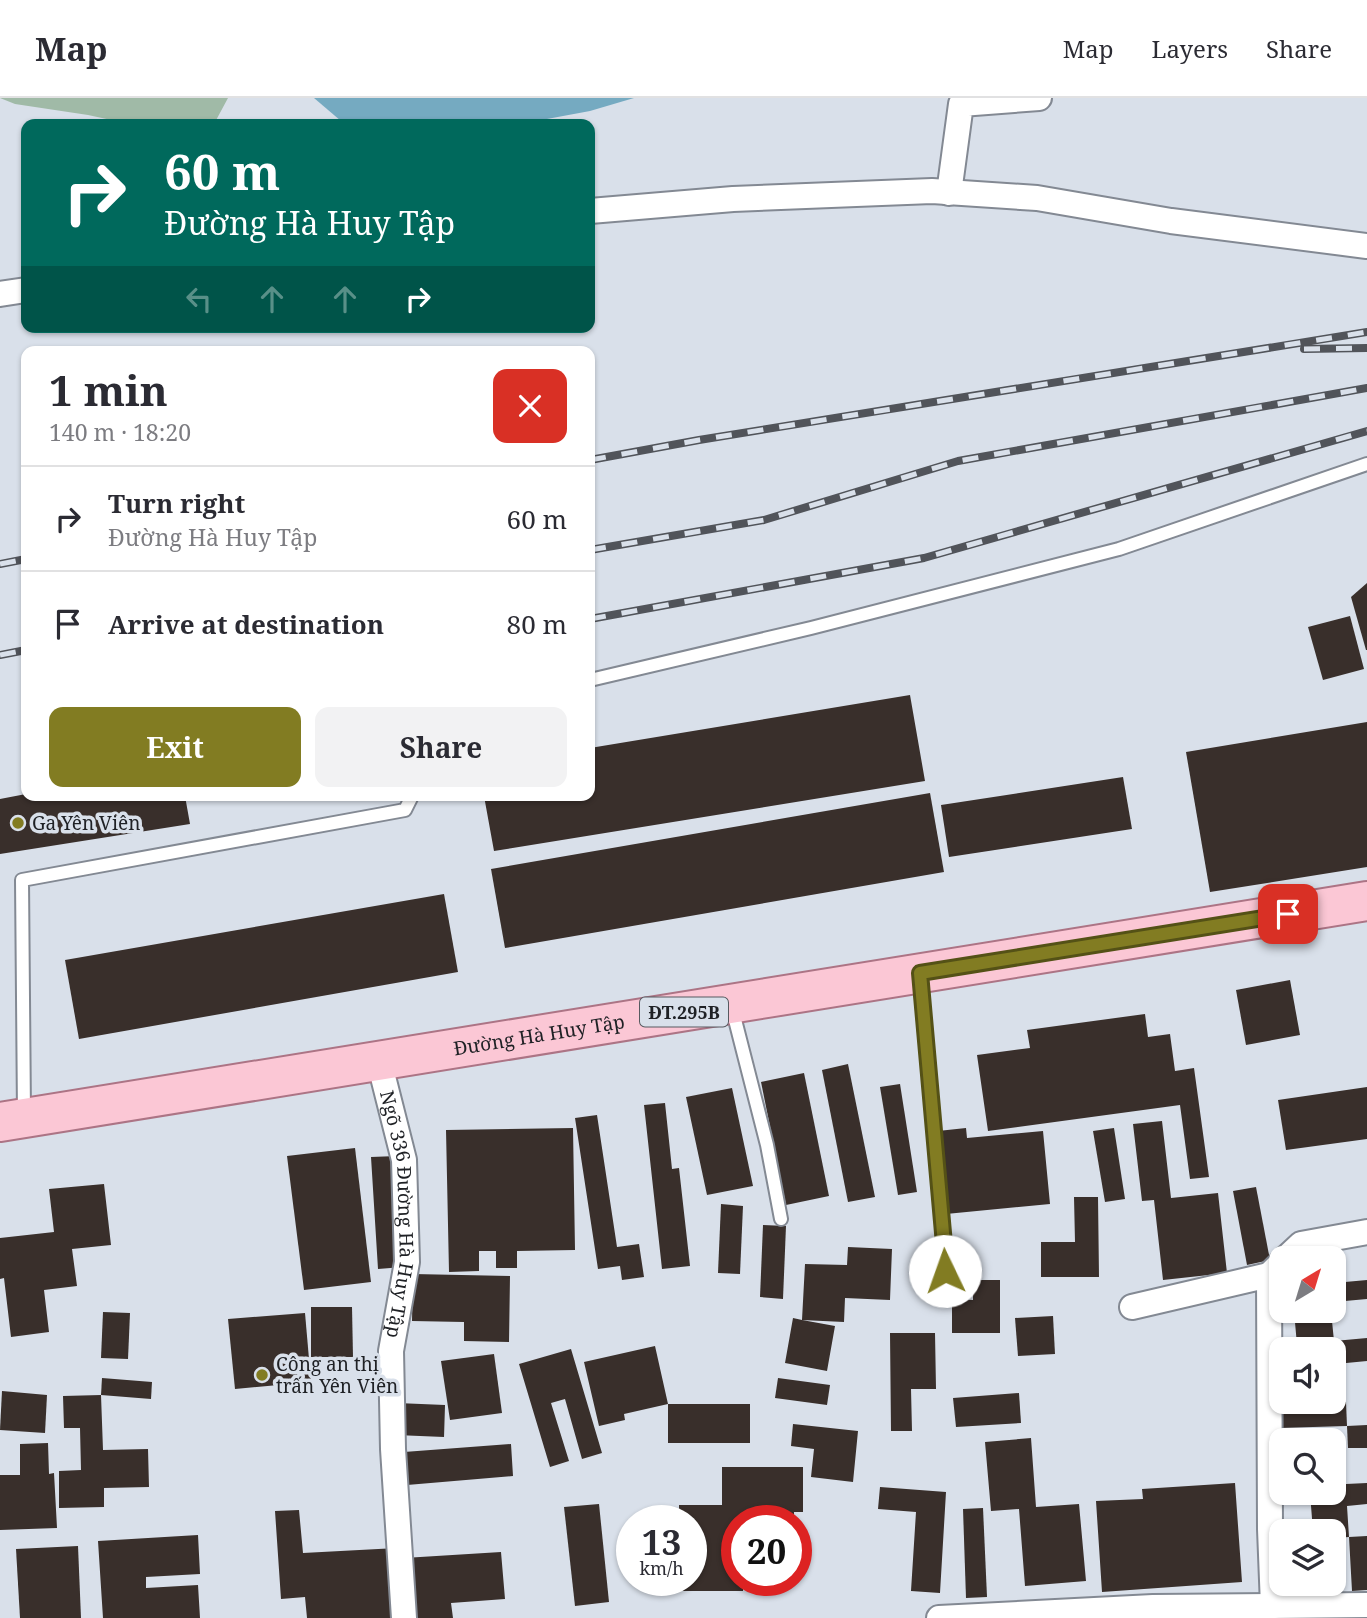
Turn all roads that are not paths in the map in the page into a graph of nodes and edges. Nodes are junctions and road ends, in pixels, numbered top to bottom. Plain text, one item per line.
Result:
1 (1039, 98) edge
2 (949, 193) junction
3 (595, 211) edge
4 (1367, 246) edge
5 (21, 291) edge
6 (0, 294) edge
7 (1367, 464) edge
8 (595, 679) edge
9 (410, 801) edge
10 (1367, 901) edge
11 (920, 973) junction
12 (731, 1004) junction
13 (379, 1061) junction
14 (12, 1120) edge
15 (781, 1219) dead end
16 (1367, 1232) edge
17 (1299, 1246) edge
18 (1269, 1268) edge
19 (945, 1271) dead end
20 (1132, 1307) dead end
21 (1277, 1323) edge
22 (1367, 1605) edge
23 (1273, 1606) junction
24 (1201, 1613) edge
25 (404, 1618) edge
26 (939, 1618) edge

1 - 2 street
2 - 3 street
2 - 4 street
5 - 6 street
7 - 8 lane
9 - 14 lane
10 - 11 main road, Đường Hà Huy Tập / ĐT.295B
11 - 12 main road, Đường Hà Huy Tập / ĐT.295B
11 - 19 lane
12 - 13 main road, Đường Hà Huy Tập / ĐT.295B
12 - 15 lane
13 - 14 main road, Đường Hà Huy Tập / ĐT.295B
13 - 25 street, Ngõ 336 Đường Hà Huy Tập
16 - 17 street
18 - 20 street
21 - 23 street
22 - 23 street
23 - 24 street
24 - 26 street

